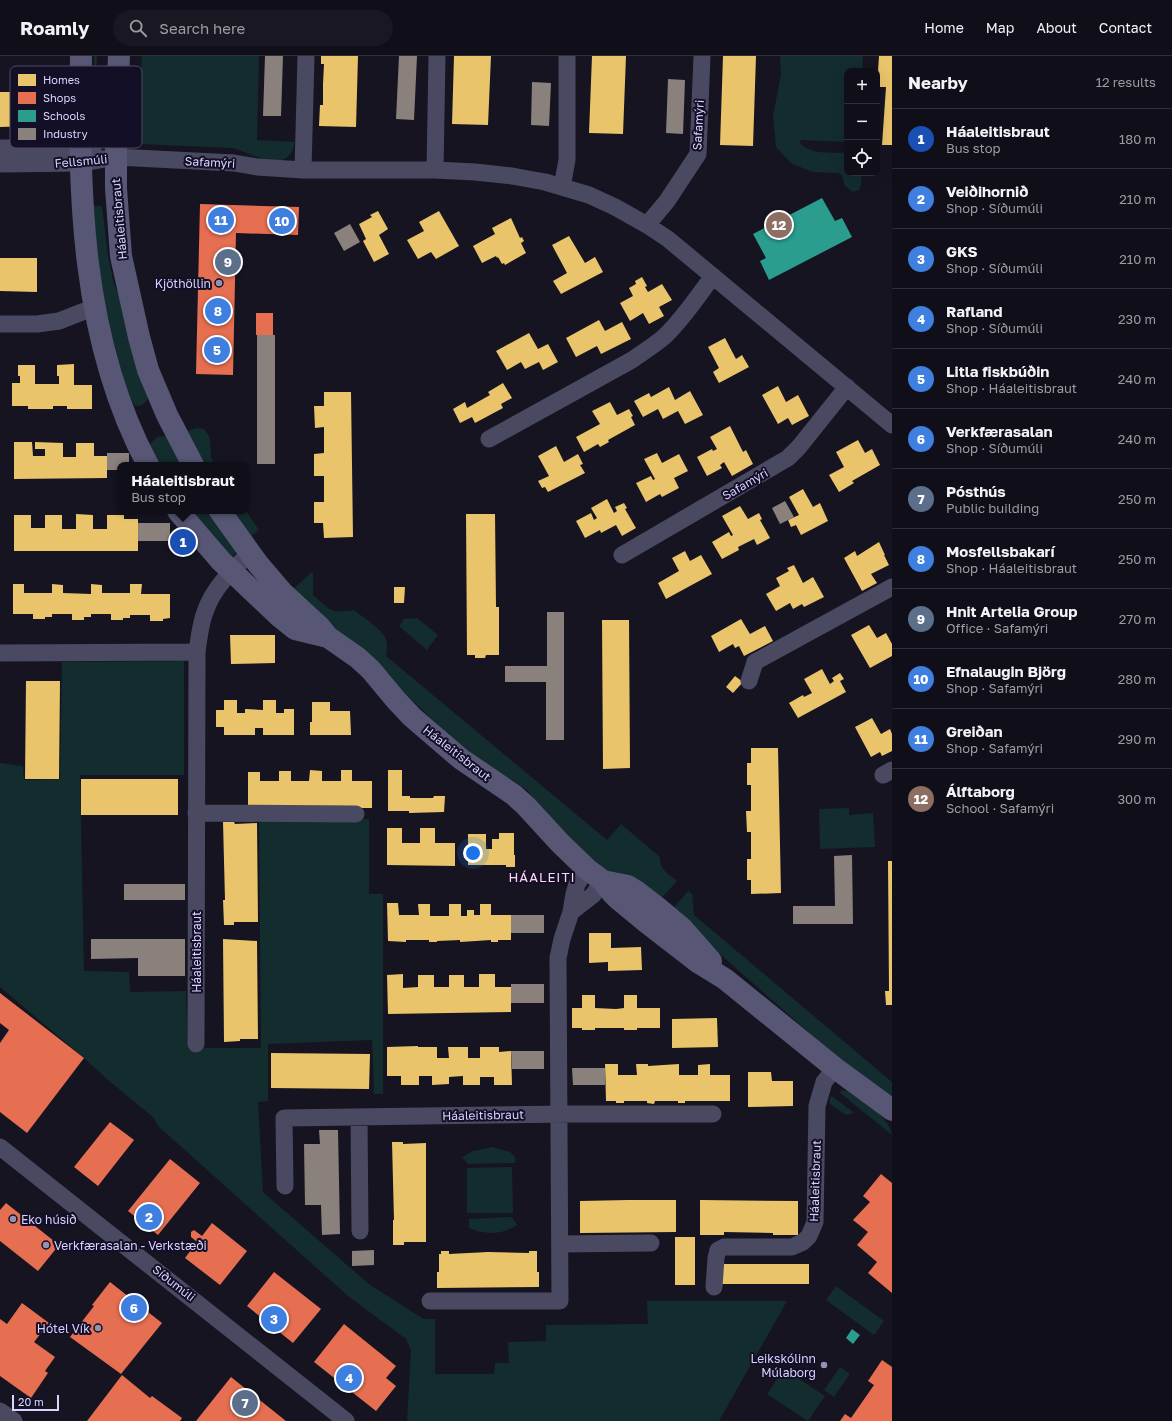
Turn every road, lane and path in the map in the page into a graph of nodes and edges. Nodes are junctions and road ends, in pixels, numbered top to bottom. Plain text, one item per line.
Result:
1 (119, 56) edge
2 (306, 56) edge
3 (437, 56) edge
4 (567, 56) edge
5 (702, 56) edge
6 (119, 66) edge
7 (0, 148) edge
8 (81, 148) edge
9 (116, 148) edge
10 (81, 155) junction
11 (116, 158) junction
12 (0, 164) edge
13 (303, 170) junction
14 (435, 170) junction
15 (562, 187) junction
16 (646, 225) junction
17 (714, 276) junction
18 (95, 307) junction
19 (0, 324) edge
20 (847, 387) junction
21 (892, 425) edge
22 (489, 439) dead end
23 (146, 462) edge
24 (191, 462) edge
25 (180, 514) edge
26 (222, 514) edge
27 (250, 553) junction
28 (622, 555) dead end
29 (231, 571) junction
30 (892, 587) edge
31 (328, 637) junction
32 (197, 652) junction
33 (0, 654) edge
34 (749, 681) dead end
35 (196, 812) junction
36 (356, 814) dead end
37 (595, 875) junction
38 (196, 1044) dead end
39 (835, 1068) junction
40 (884, 1105) edge
41 (713, 1114) dead end
42 (559, 1115) junction
43 (359, 1117) junction
44 (892, 1121) edge
45 (0, 1147) edge
46 (285, 1186) dead end
47 (360, 1232) dead end
48 (651, 1243) dead end
49 (560, 1244) junction
50 (714, 1287) dead end
51 (430, 1301) dead end
52 (0, 1411) edge
53 (14, 1421) edge
54 (346, 1421) edge

1 - 6 street, Háaleitisbraut
2 - 13 street
3 - 14 street
4 - 15 street
5 - 16 street, Safamýri
7 - 10 street, Fellsmúli
8 - 10 street
9 - 11 street, Háaleitisbraut
10 - 11 street, Fellsmúli
10 - 12 street, Fellsmúli
10 - 18 street
11 - 13 street, Safamýri
11 - 24 street, Háaleitisbraut
13 - 14 street, Safamýri
14 - 15 street, Safamýri
15 - 16 street, Safamýri
16 - 17 street, Safamýri
17 - 20 street, Safamýri
17 - 22 street
18 - 19 street
18 - 23 street
20 - 21 street, Safamýri
20 - 28 street, Safamýri
25 - 29 street, Háaleitisbraut
26 - 27 street, Háaleitisbraut
27 - 29 street, Háaleitisbraut
27 - 31 street, Háaleitisbraut
29 - 31 street, Háaleitisbraut
29 - 32 street, Háaleitisbraut
30 - 34 street
31 - 37 street, Háaleitisbraut
32 - 33 street
32 - 35 street, Háaleitisbraut
35 - 36 street
35 - 38 street, Háaleitisbraut
37 - 39 street
37 - 42 street
39 - 40 street
39 - 50 street, Háaleitisbraut
40 - 44 street
41 - 42 street, Háaleitisbraut
42 - 43 street, Háaleitisbraut
42 - 49 street
43 - 46 street, Háaleitisbraut
43 - 47 street
45 - 54 street, Síðumúli
48 - 49 street
49 - 51 street
52 - 53 street

